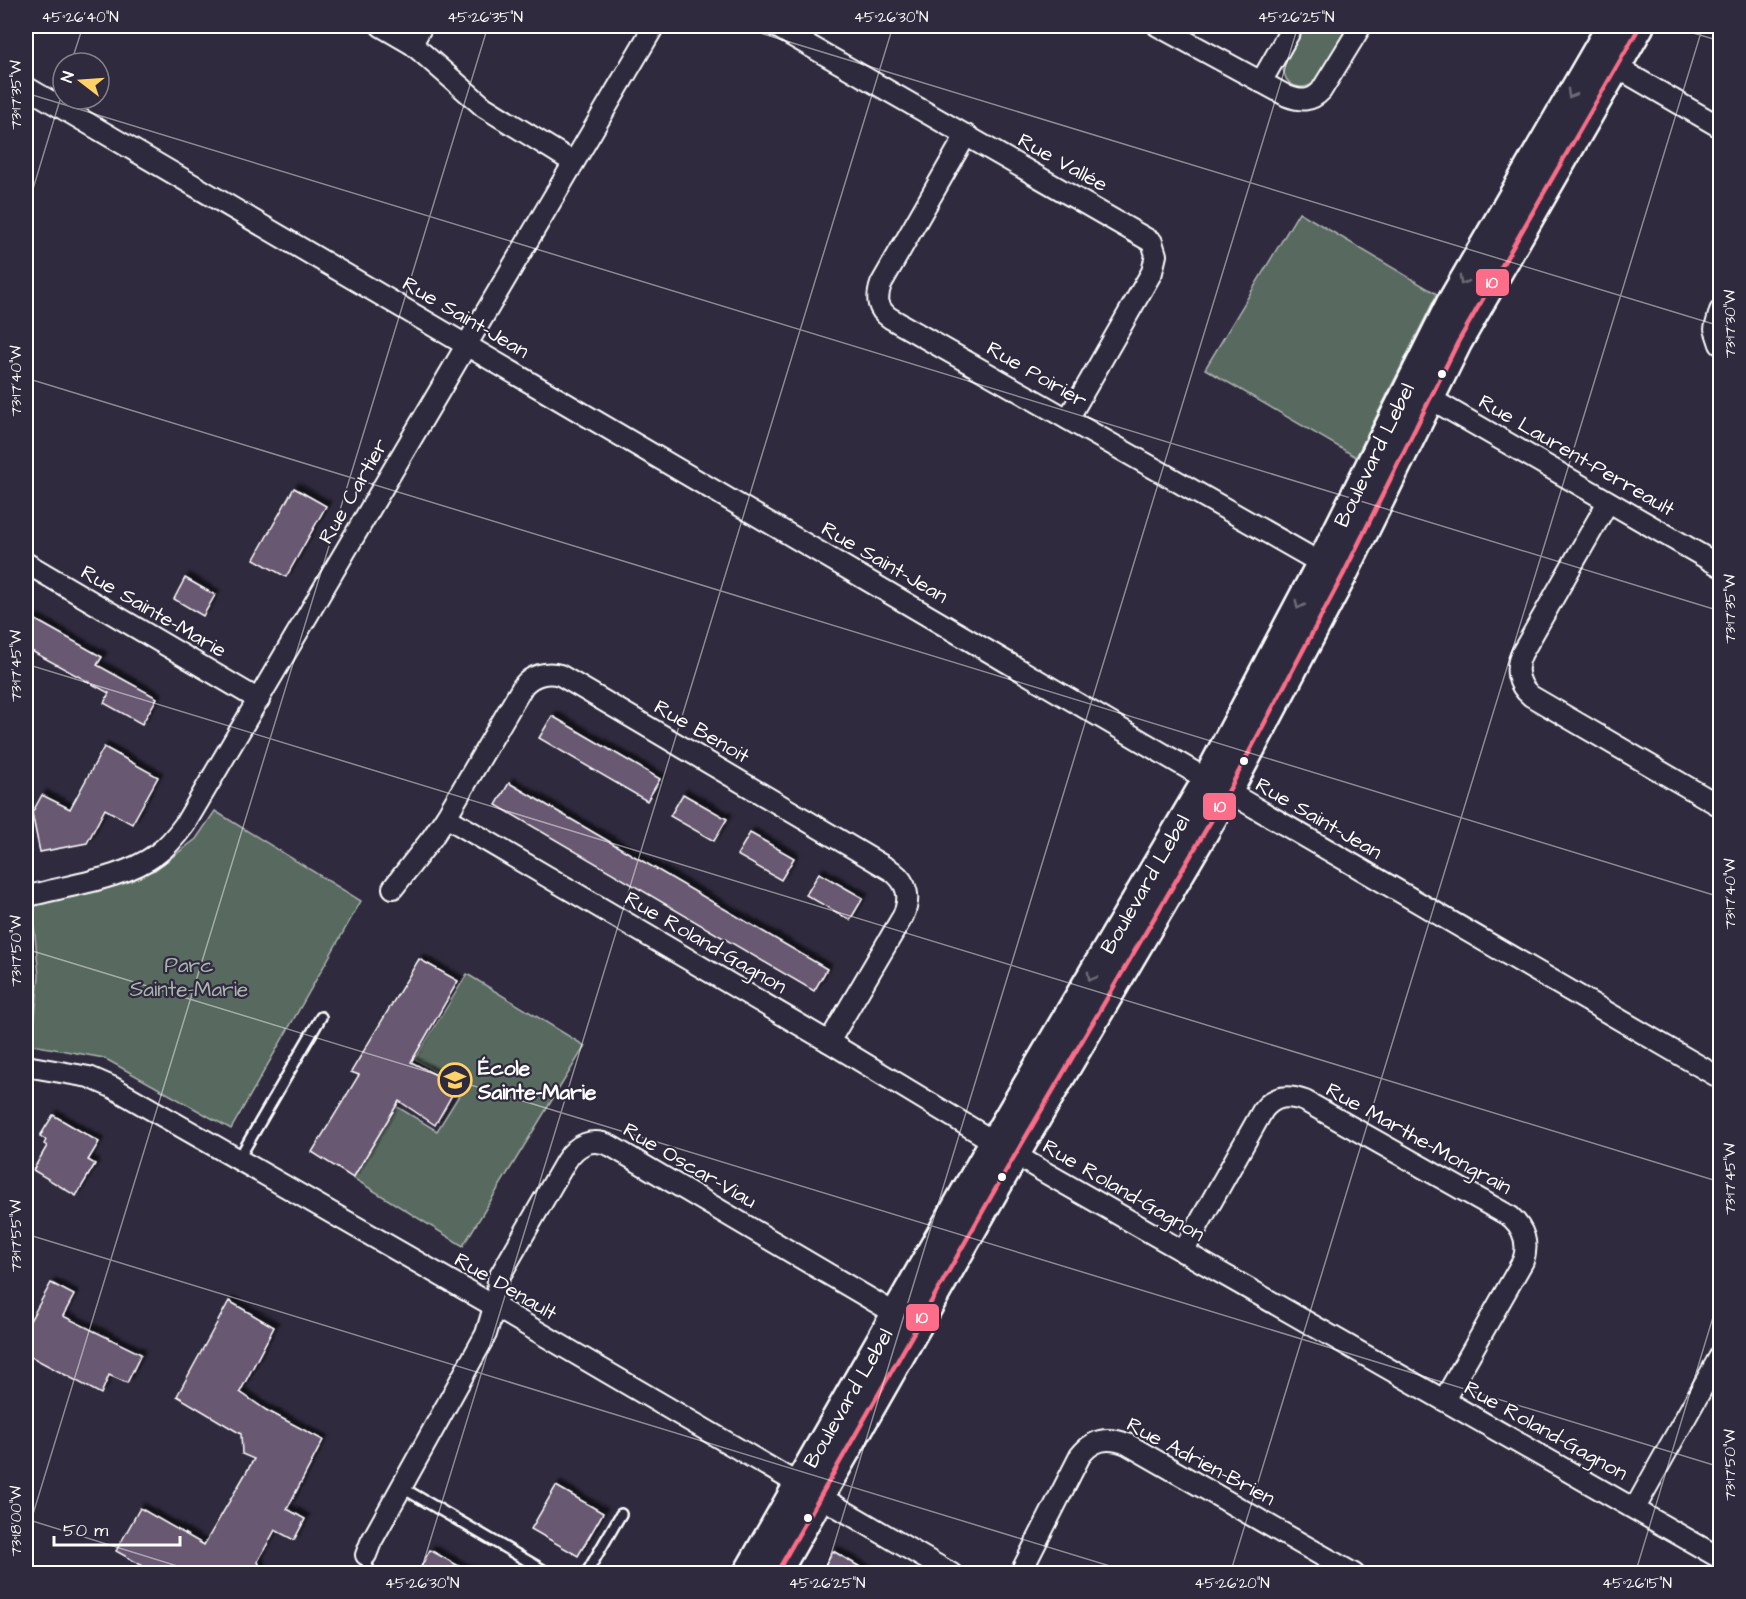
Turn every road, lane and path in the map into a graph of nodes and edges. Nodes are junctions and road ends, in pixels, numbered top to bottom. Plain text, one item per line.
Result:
1 (381, 26) edge
2 (422, 26) edge
3 (654, 26) edge
4 (775, 26) edge
5 (1158, 26) edge
6 (1293, 26) edge
7 (1361, 26) edge
8 (1611, 26) edge
9 (1640, 26) edge
10 (412, 44) junction
11 (1605, 60) junction
12 (1261, 82) junction
13 (26, 87) edge
14 (1720, 127) edge
15 (966, 135) junction
16 (573, 162) junction
17 (1720, 311) edge
18 (1720, 344) edge
19 (466, 345) junction
20 (1420, 392) junction
21 (1068, 419) junction
22 (1608, 502) junction
23 (26, 563) edge
24 (1720, 566) edge
25 (1332, 569) junction
26 (259, 700) junction
27 (1217, 785) junction
28 (1720, 806) edge
29 (446, 818) junction
30 (393, 888) dead end
31 (26, 897) edge
32 (321, 1017) dead end
33 (829, 1042) junction
34 (26, 1066) edge
35 (1720, 1078) edge
36 (1005, 1148) junction
37 (238, 1160) junction
38 (1183, 1252) junction
39 (494, 1306) junction
40 (896, 1314) junction
41 (1720, 1356) edge
42 (1444, 1400) junction
43 (401, 1487) junction
44 (810, 1490) junction
45 (1635, 1508) junction
46 (621, 1514) dead end
47 (1720, 1558) edge
48 (367, 1564) edge
49 (550, 1574) edge
50 (586, 1574) edge
51 (747, 1574) edge
52 (776, 1574) edge
53 (952, 1574) edge
54 (1020, 1574) edge
55 (1354, 1574) edge

1 - 10 street
2 - 10 street
3 - 16 street, Rue Cartier
4 - 15 street, Rue Vallée
5 - 12 street
6 - 12 street
7 - 12 street
8 - 11 street, Boulevard Lebel
9 - 11 street, Boulevard Lebel
10 - 16 street
11 - 14 street
11 - 20 street, Boulevard Lebel
13 - 19 street, Rue Saint-Jean
15 - 21 street, Rue Poirier
15 - 21 street, Rue Vallée
16 - 19 street, Rue Cartier
17 - 18 street
19 - 26 street, Rue Cartier
19 - 27 street, Rue Saint-Jean
20 - 22 street, Rue Laurent-Perreault
20 - 25 street, Boulevard Lebel
21 - 25 street, Rue Poirier
22 - 24 street, Rue Laurent-Perreault
22 - 28 street
23 - 26 street, Rue Sainte-Marie
25 - 27 street, Boulevard Lebel
26 - 31 street, Rue Cartier
27 - 35 street, Rue Saint-Jean
27 - 36 street, Boulevard Lebel
29 - 30 street, Rue Benoit
29 - 33 street, Rue Roland-Gagnon
29 - 33 street, Rue Benoit
32 - 37 lane
33 - 36 street, Rue Roland-Gagnon
34 - 37 street, Rue Denault
36 - 38 street, Rue Roland-Gagnon
36 - 40 street, Boulevard Lebel
36 - 44 street, Boulevard Lebel
37 - 39 street, Rue Denault
38 - 42 street, Rue Roland-Gagnon
38 - 42 street, Rue Marthe-Mongrain
39 - 40 street, Rue Oscar-Viau
39 - 43 street, Rue Oscar-Viau
39 - 44 street, Rue Denault
40 - 44 street, Boulevard Lebel
41 - 45 street
42 - 45 street, Rue Roland-Gagnon
43 - 48 street, Rue Oscar-Viau
43 - 49 lane
44 - 51 street, Boulevard Lebel
44 - 52 street, Boulevard Lebel
44 - 53 street, Rue Denault
45 - 47 street, Rue Roland-Gagnon
46 - 50 lane
54 - 55 street, Rue Adrien-Brien

